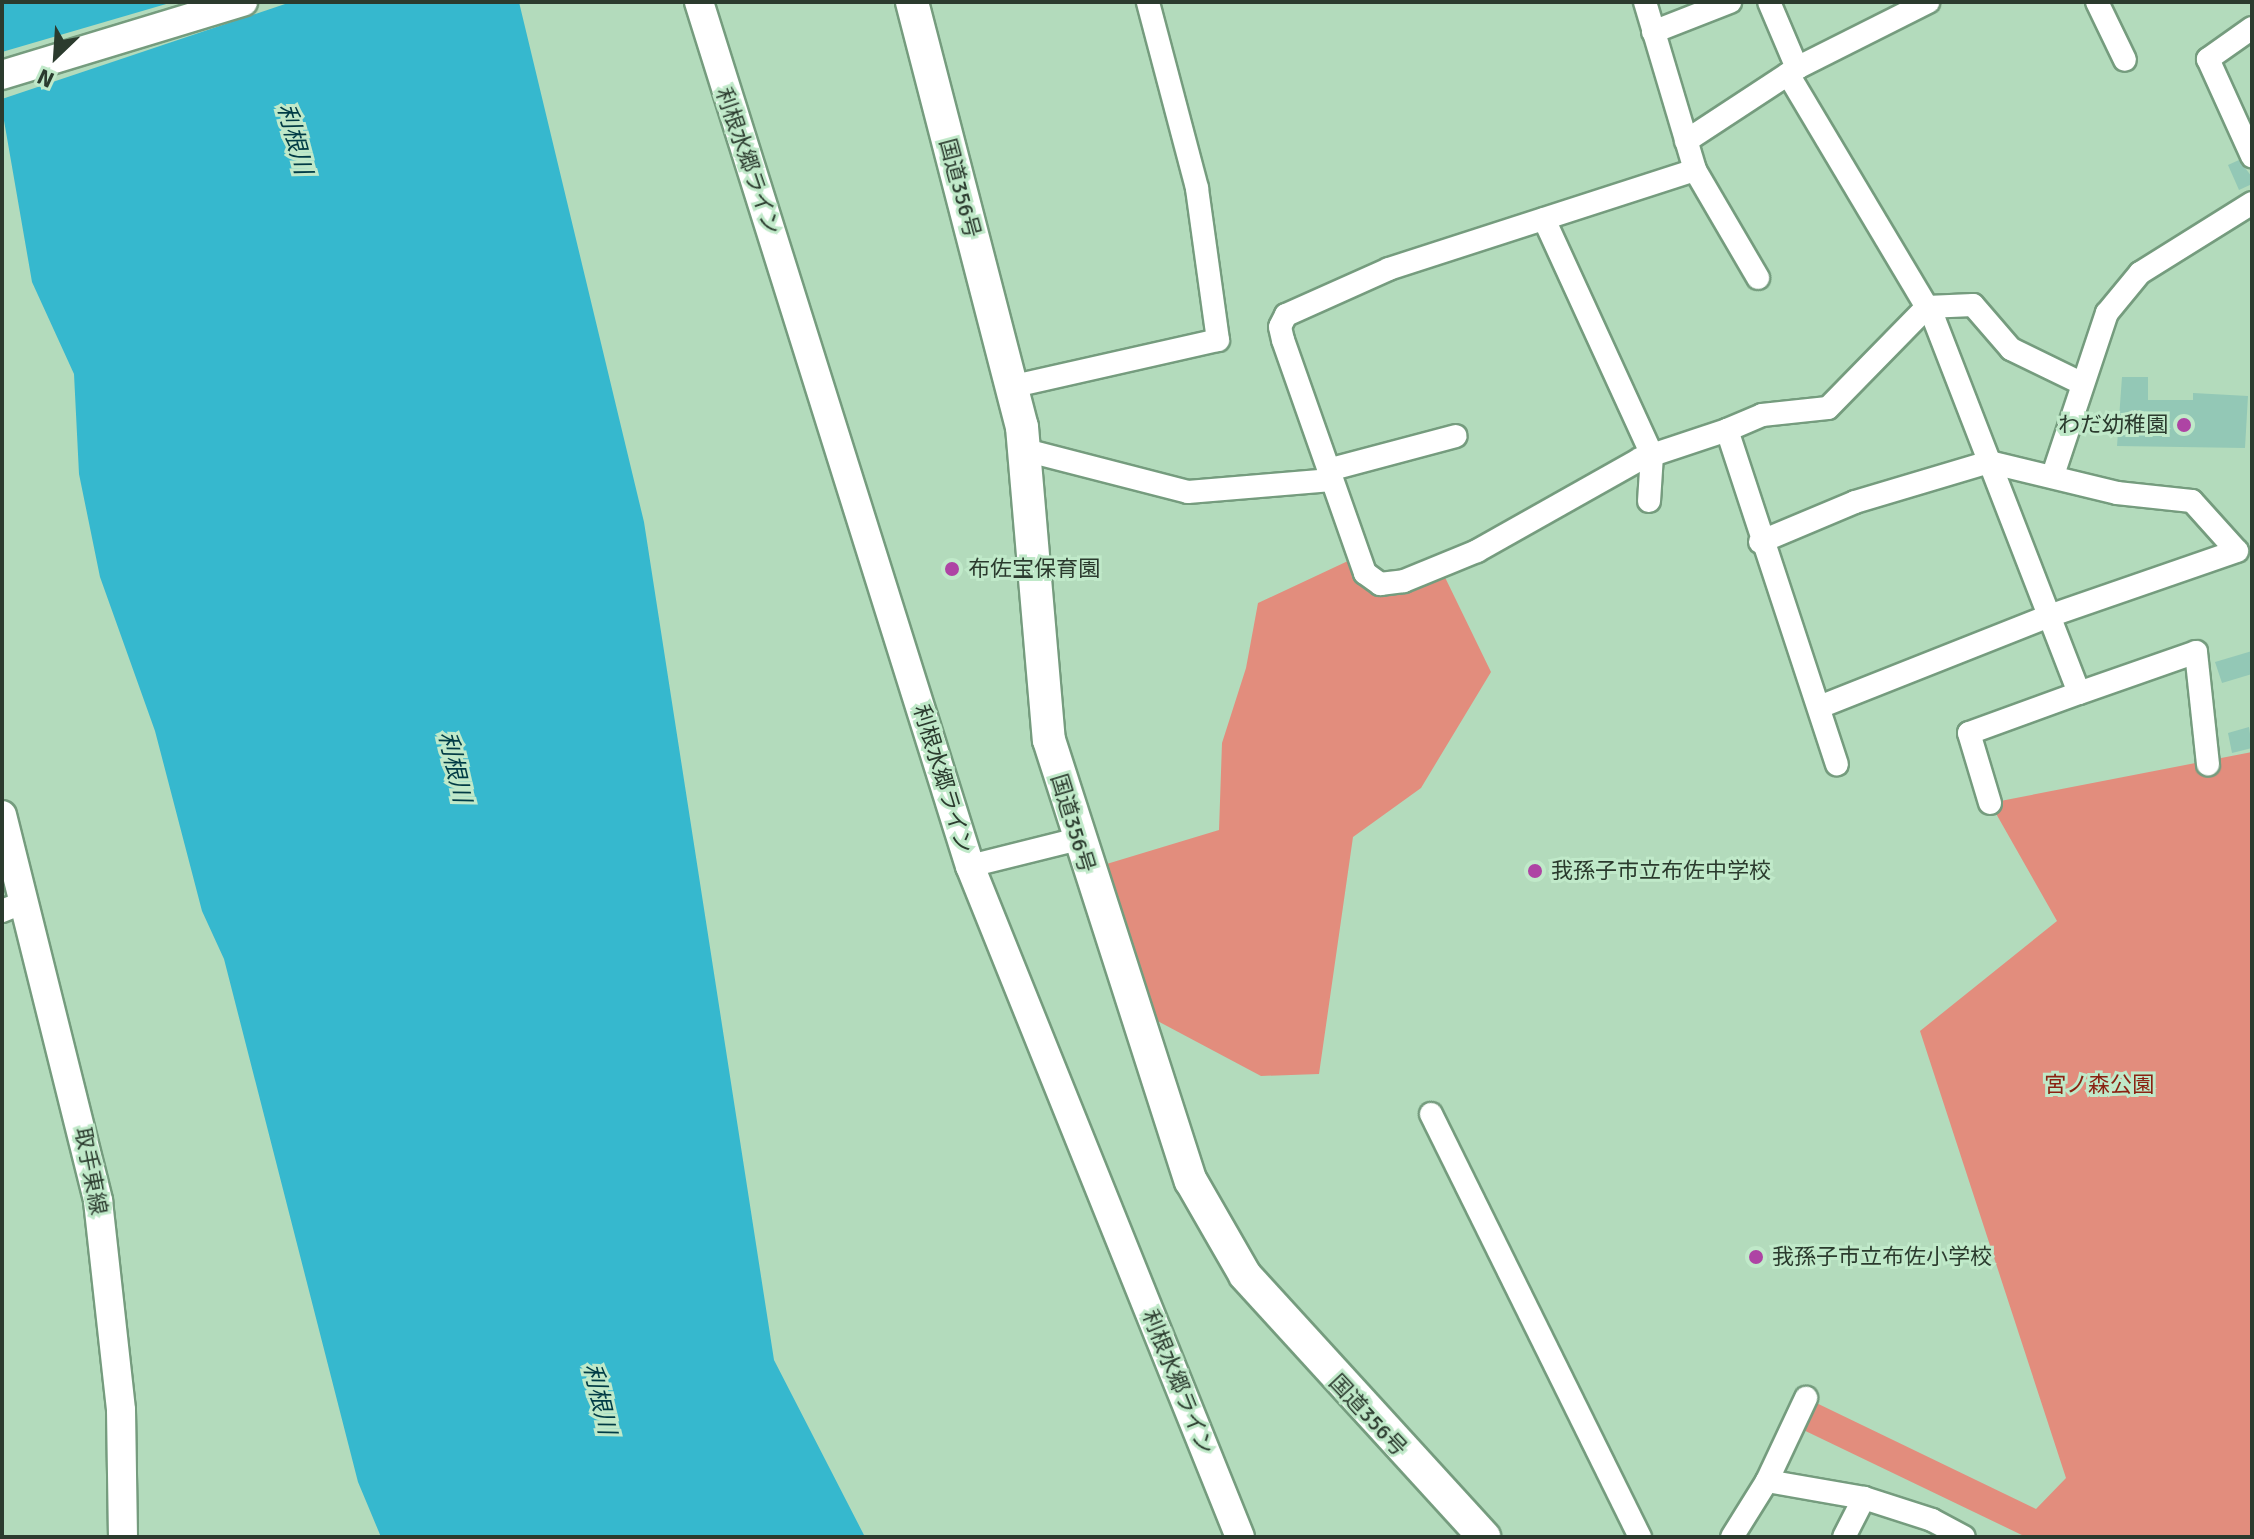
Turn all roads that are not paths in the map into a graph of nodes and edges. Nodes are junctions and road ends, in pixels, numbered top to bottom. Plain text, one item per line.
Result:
1 (243, 2) edge
2 (699, 2) edge
3 (912, 2) edge
4 (1148, 2) edge
5 (1645, 2) edge
6 (1730, 2) edge
7 (1769, 2) edge
8 (1928, 2) edge
9 (2097, 2) edge
10 (2252, 28) edge
11 (1653, 32) junction
12 (2125, 60) dead end
13 (1793, 71) junction
14 (2, 75) edge
15 (1686, 141) junction
16 (2252, 154) edge
17 (1695, 170) junction
18 (2252, 203) edge
19 (1544, 219) junction
20 (1758, 278) dead end
21 (1927, 307) junction
22 (2081, 383) junction
23 (1014, 386) junction
24 (1727, 430) junction
25 (1456, 436) dead end
26 (1025, 450) junction
27 (1652, 455) junction
28 (1989, 462) junction
29 (1330, 475) junction
30 (2053, 475) junction
31 (1649, 501) dead end
32 (1760, 542) junction
33 (2049, 616) junction
34 (2079, 693) junction
35 (1819, 707) junction
36 (1837, 764) dead end
37 (2208, 764) dead end
38 (1990, 803) dead end
39 (2, 815) edge
40 (1078, 839) junction
41 (970, 866) junction
42 (13, 906) edge
43 (1431, 1114) dead end
44 (1806, 1398) dead end
45 (1767, 1481) junction
46 (1864, 1498) junction
47 (1930, 1528) edge
48 (123, 1537) edge
49 (1240, 1537) edge
50 (1484, 1537) edge
51 (1640, 1537) edge
52 (1732, 1537) edge
53 (1844, 1537) edge
54 (1964, 1537) edge

1 - 14 main road
2 - 41 main road, 利根水郷ライン
3 - 23 highway, 国道356号
4 - 23 street
5 - 11 street
6 - 11 street
7 - 13 street
8 - 13 street
9 - 12 street
10 - 16 street
11 - 15 street
13 - 15 street
13 - 21 street
15 - 17 street
17 - 19 street
17 - 20 street
18 - 22 street
19 - 27 street
19 - 29 street
21 - 22 street
21 - 24 street
21 - 28 street
22 - 30 street
23 - 26 highway, 国道356号
24 - 27 street
24 - 32 street
25 - 29 street
26 - 29 street
26 - 40 highway, 国道356号
27 - 29 street
27 - 31 street
28 - 30 street
28 - 32 street
28 - 33 street
30 - 33 street
32 - 35 street
33 - 34 street
33 - 35 street
34 - 37 street
34 - 38 street
35 - 36 street
39 - 42 main road, 取手東線
40 - 41 street
40 - 50 highway, 国道356号
41 - 49 main road, 利根水郷ライン
42 - 48 main road, 取手東線
43 - 51 street
44 - 45 street
45 - 46 street
45 - 52 street
46 - 47 street
46 - 53 street
47 - 54 street

